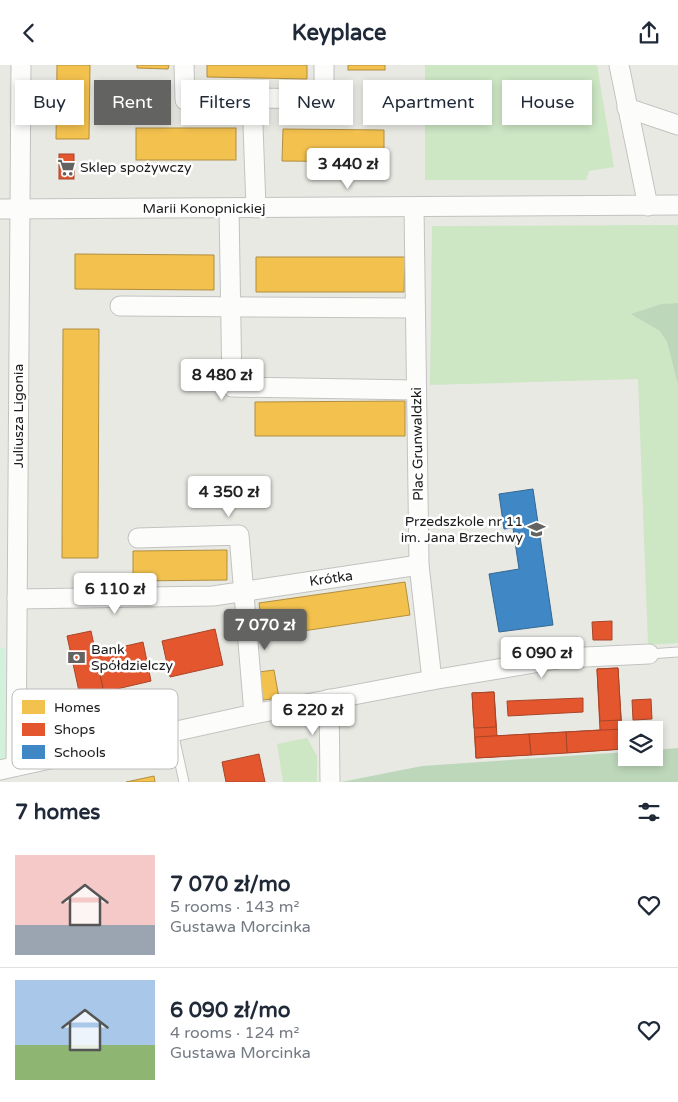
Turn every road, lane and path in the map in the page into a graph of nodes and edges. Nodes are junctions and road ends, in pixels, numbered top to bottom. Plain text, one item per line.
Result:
1 (21, 65) edge
2 (184, 65) edge
3 (324, 65) edge
4 (619, 65) edge
5 (184, 80) edge
6 (269, 98) edge
7 (628, 108) junction
8 (253, 125) edge
9 (678, 125) edge
10 (678, 205) edge
11 (648, 206) junction
12 (414, 207) junction
13 (229, 208) junction
14 (256, 208) junction
15 (0, 209) edge
16 (19, 209) junction
17 (120, 306) dead end
18 (230, 306) junction
19 (414, 308) junction
20 (416, 390) junction
21 (138, 538) dead end
22 (419, 565) junction
23 (9, 576) edge
24 (243, 591) junction
25 (17, 599) junction
26 (8, 642) edge
27 (678, 652) edge
28 (649, 653) joint
29 (432, 680) junction
30 (329, 699) junction
31 (254, 714) junction
32 (178, 731) edge
33 (178, 755) edge
34 (8, 768) edge
35 (330, 777) edge
36 (184, 782) edge

1 - 16 street, Juliusza Ligonia
2 - 5 street
3 - 6 street
4 - 7 street
7 - 9 street
7 - 11 street
8 - 14 street
10 - 11 street, Marii Konopnickiej
11 - 12 street, Marii Konopnickiej
12 - 14 street, Marii Konopnickiej
12 - 19 street, Plac Grunwaldzki
13 - 14 street, Marii Konopnickiej
13 - 16 street, Marii Konopnickiej
13 - 18 street
15 - 16 street, Marii Konopnickiej
16 - 23 street, Juliusza Ligonia
17 - 18 street
18 - 19 street
18 - 20 street
19 - 20 street, Plac Grunwaldzki
20 - 22 street, Plac Grunwaldzki
21 - 24 street
22 - 24 street, Krótka
22 - 29 street, Plac Grunwaldzki
23 - 25 street, Juliusza Ligonia
24 - 25 street, Krótka
24 - 31 street
25 - 26 street, Juliusza Ligonia
26 - 34 street, Juliusza Ligonia
27 - 28 lane
28 - 29 street
29 - 30 street
30 - 31 street
30 - 35 street
31 - 32 street
33 - 36 lane

